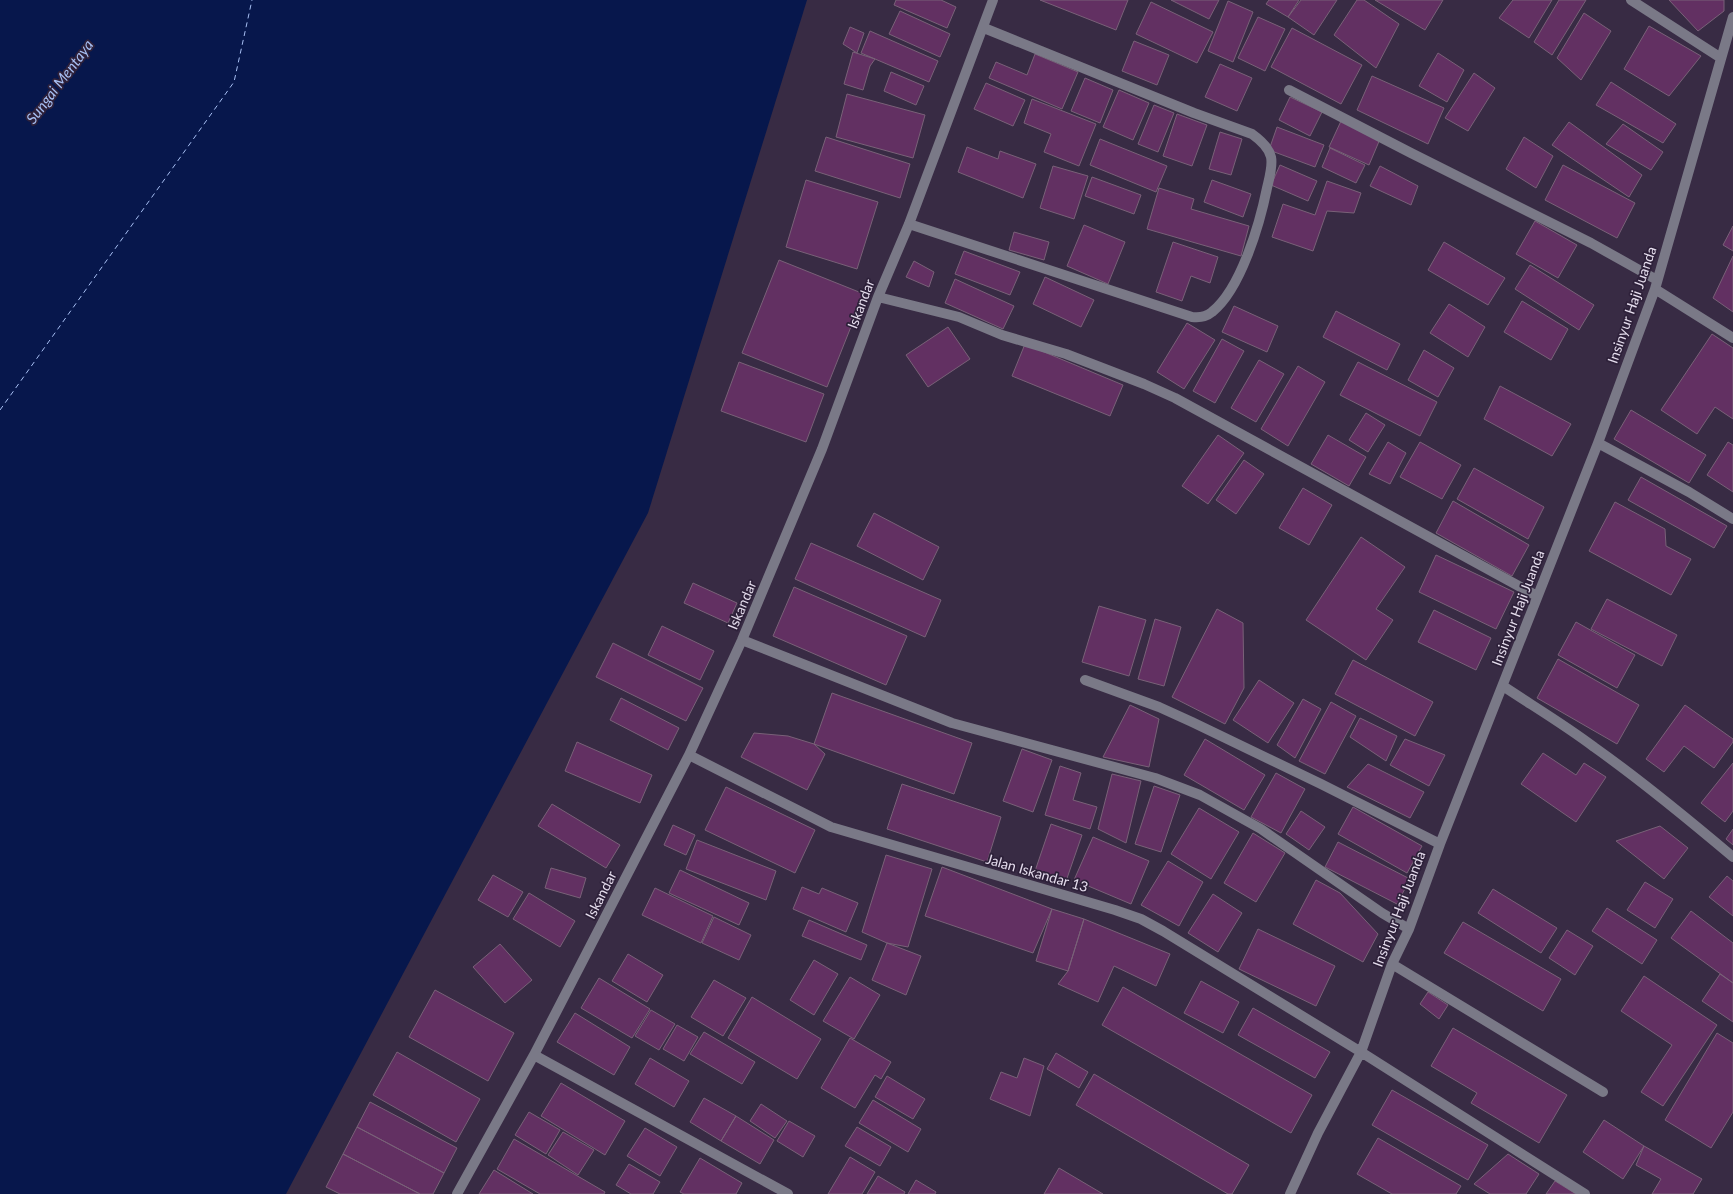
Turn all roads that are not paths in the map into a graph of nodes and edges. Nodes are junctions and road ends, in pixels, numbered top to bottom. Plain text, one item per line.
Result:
1 (993, 0) edge
2 (1631, 0) edge
3 (1733, 17) edge
4 (984, 28) junction
5 (1721, 58) junction
6 (1289, 90) dead end
7 (910, 224) junction
8 (1656, 285) junction
9 (878, 297) junction
10 (1733, 338) edge
11 (1598, 443) junction
12 (1733, 519) edge
13 (1538, 596) junction
14 (742, 640) junction
15 (1085, 680) dead end
16 (1503, 686) junction
17 (689, 755) junction
18 (1440, 844) junction
19 (1733, 857) edge
20 (1409, 929) junction
21 (1392, 964) junction
22 (1361, 1052) junction
23 (534, 1055) junction
24 (1603, 1092) dead end
25 (457, 1194) edge
26 (788, 1194) edge
27 (1290, 1194) edge
28 (1585, 1194) edge

1 - 4 street, Iskandar
2 - 5 street
3 - 5 street, Insinyur Haji Juanda
4 - 7 street, Iskandar
4 - 7 street
5 - 8 street, Insinyur Haji Juanda
6 - 8 street
7 - 9 street, Iskandar
8 - 10 street
8 - 11 street, Insinyur Haji Juanda
9 - 13 street
9 - 14 street, Iskandar
11 - 12 street
11 - 13 street, Insinyur Haji Juanda
13 - 16 street, Insinyur Haji Juanda
14 - 17 street, Iskandar
14 - 20 street
15 - 18 street
16 - 18 street, Insinyur Haji Juanda
16 - 19 street
17 - 22 street, Jalan Iskandar 13
17 - 23 street, Iskandar
18 - 20 street, Insinyur Haji Juanda
20 - 21 street, Insinyur Haji Juanda
21 - 22 street, Insinyur Haji Juanda
21 - 24 street
22 - 27 street, Insinyur Haji Juanda
22 - 28 street, Jalan Iskandar 13
23 - 25 street, Iskandar
23 - 26 street

